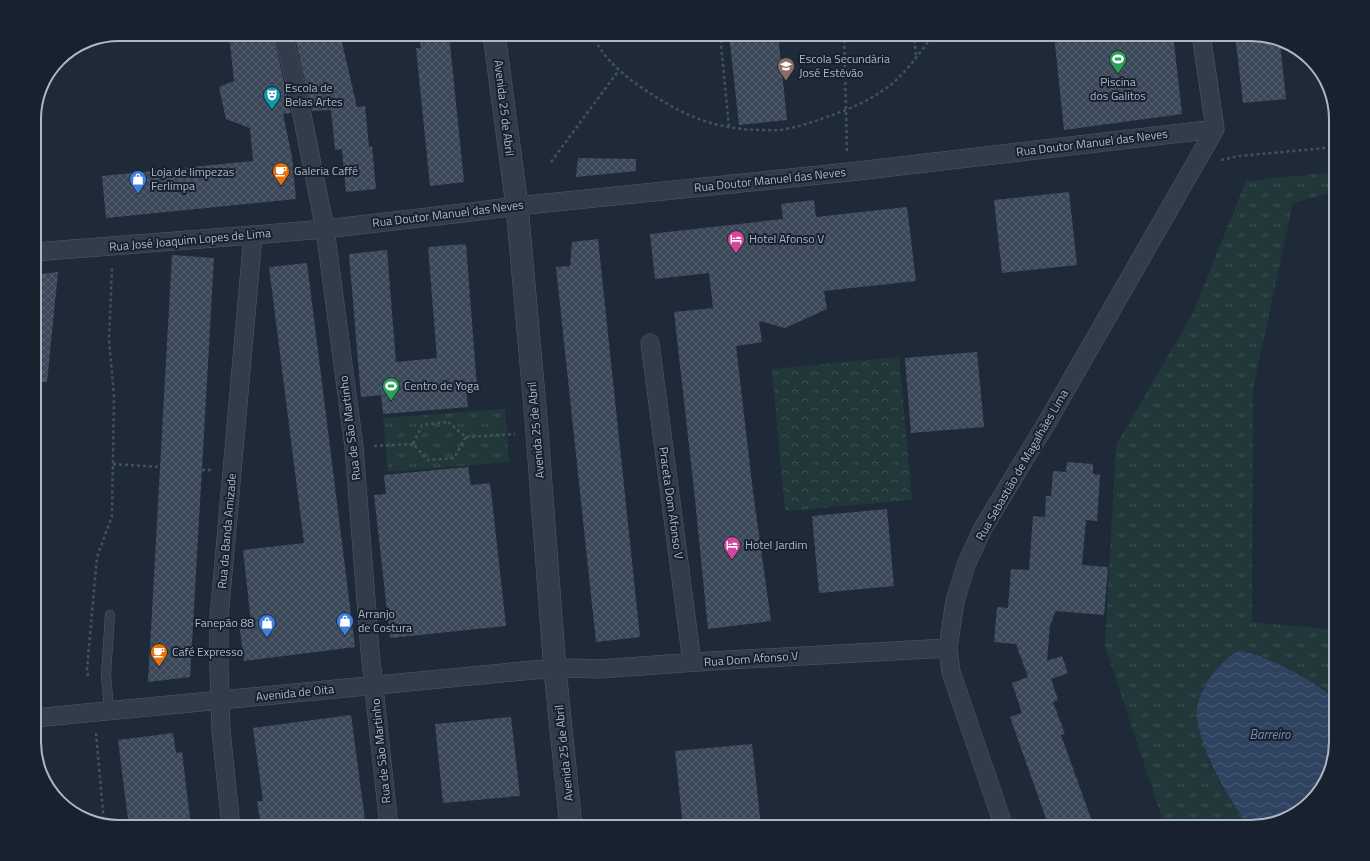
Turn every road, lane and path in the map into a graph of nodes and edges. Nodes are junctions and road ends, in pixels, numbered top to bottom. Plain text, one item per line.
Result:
1 (285, 41) edge
2 (495, 41) edge
3 (596, 41) edge
4 (721, 41) edge
5 (844, 41) edge
6 (915, 41) edge
7 (929, 41) edge
8 (1202, 41) edge
9 (916, 58) junction
10 (619, 70) junction
11 (846, 110) junction
12 (729, 128) junction
13 (1216, 129) junction
14 (1329, 148) edge
15 (847, 149) dead end
16 (1239, 156) dead end
17 (552, 162) dead end
18 (517, 206) junction
19 (325, 228) junction
20 (253, 235) junction
21 (113, 246) junction
22 (41, 251) edge
23 (650, 343) dead end
24 (537, 433) junction
25 (466, 437) junction
26 (413, 444) junction
27 (354, 447) junction
28 (113, 464) junction
29 (160, 467) dead end
30 (110, 615) dead end
31 (948, 648) junction
32 (692, 662) junction
33 (555, 670) junction
34 (190, 672) dead end
35 (148, 678) dead end
36 (374, 684) junction
37 (220, 701) junction
38 (101, 712) junction
39 (41, 717) edge
40 (104, 818) edge
41 (230, 820) edge
42 (388, 820) edge
43 (570, 820) edge
44 (1002, 820) edge

1 - 19 street, Rua de São Martinho
2 - 18 street, Avenida 25 de Abril
3 - 10 path
4 - 12 path
5 - 11 path
6 - 9 path
7 - 9 path
8 - 13 street
9 - 11 path
10 - 12 path
10 - 17 path
11 - 12 path
11 - 15 path
13 - 18 street, Rua Doutor Manuel das Neves
13 - 31 street, Rua Sebastião de Magalhães Lima
14 - 16 path
18 - 19 street, Rua Doutor Manuel das Neves
18 - 24 street, Avenida 25 de Abril
19 - 20 street, Rua José Joaquim Lopes de Lima
19 - 27 street, Rua de São Martinho
20 - 21 street, Rua José Joaquim Lopes de Lima
20 - 37 street, Rua da Banda Amizade
21 - 22 street, Rua José Joaquim Lopes de Lima
21 - 28 path
23 - 32 street, Praceta Dom Afonso V
24 - 25 path
24 - 33 street, Avenida 25 de Abril
25 - 26 path
25 - 26 path
26 - 27 path
27 - 36 street, Rua de São Martinho
28 - 29 path
28 - 38 path
30 - 38 lane
31 - 32 street, Rua Dom Afonso V
31 - 44 street, Rua Sebastião de Magalhães Lima
32 - 33 street, Rua Dom Afonso V
33 - 36 street, Avenida de Oita
33 - 43 street, Avenida 25 de Abril
34 - 35 path
36 - 37 street, Avenida de Oita
36 - 42 street, Rua de São Martinho
37 - 38 street, Avenida de Oita
37 - 41 street, Rua da Banda Amizade
38 - 39 street, Avenida de Oita
38 - 40 path

